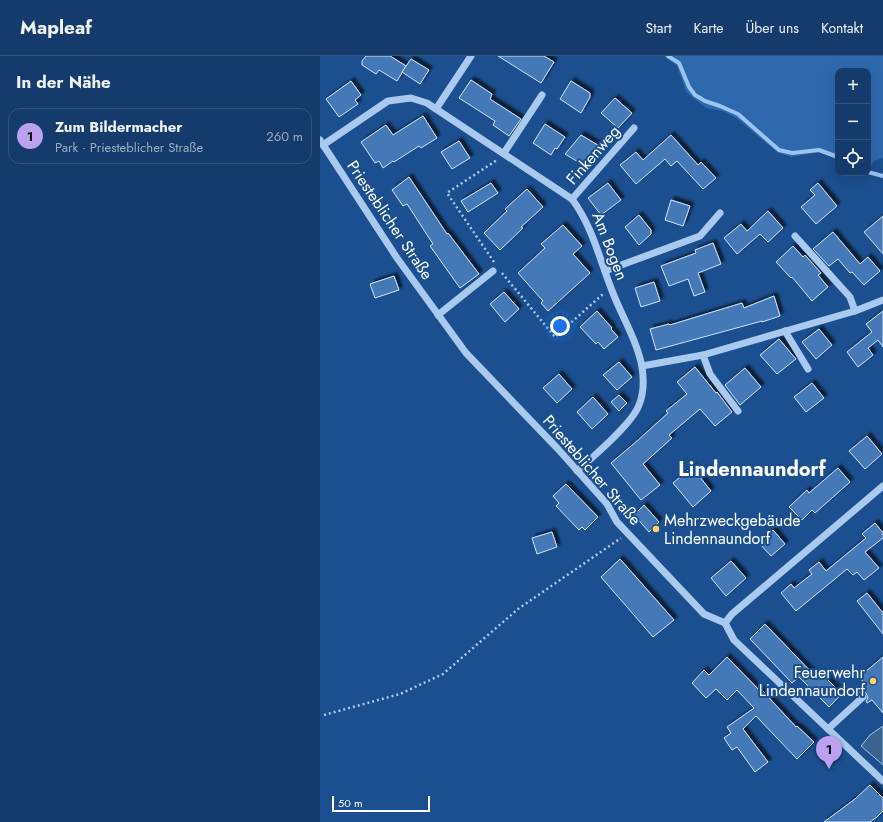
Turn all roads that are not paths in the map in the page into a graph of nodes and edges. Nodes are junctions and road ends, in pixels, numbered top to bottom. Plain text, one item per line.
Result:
1 (471, 56) edge
2 (542, 95) dead end
3 (436, 109) junction
4 (634, 128) dead end
5 (322, 143) edge
6 (504, 153) junction
7 (572, 199) junction
8 (720, 213) dead end
9 (796, 236) dead end
10 (493, 271) dead end
11 (605, 271) junction
12 (883, 300) edge
13 (856, 312) junction
14 (438, 315) junction
15 (785, 331) junction
16 (703, 355) junction
17 (642, 366) junction
18 (808, 369) dead end
19 (738, 411) dead end
20 (577, 471) junction
21 (883, 486) edge
22 (726, 623) junction
23 (863, 697) dead end
24 (828, 729) junction
25 (883, 781) edge

1 - 3 street
2 - 6 street
3 - 5 street, Am Bogen
3 - 6 street, Am Bogen
4 - 7 street, Finkenweg
5 - 14 street, Priesteblicher Straße
6 - 7 street, Am Bogen
7 - 11 street, Am Bogen
8 - 11 street
9 - 13 street
10 - 14 street
11 - 17 street, Am Bogen
12 - 13 street
13 - 15 street
14 - 20 street, Priesteblicher Straße
15 - 16 street
15 - 18 street
16 - 17 street
16 - 19 street
17 - 20 street, Am Bogen
20 - 22 street, Priesteblicher Straße
21 - 22 street
22 - 24 street
23 - 24 street
24 - 25 street

